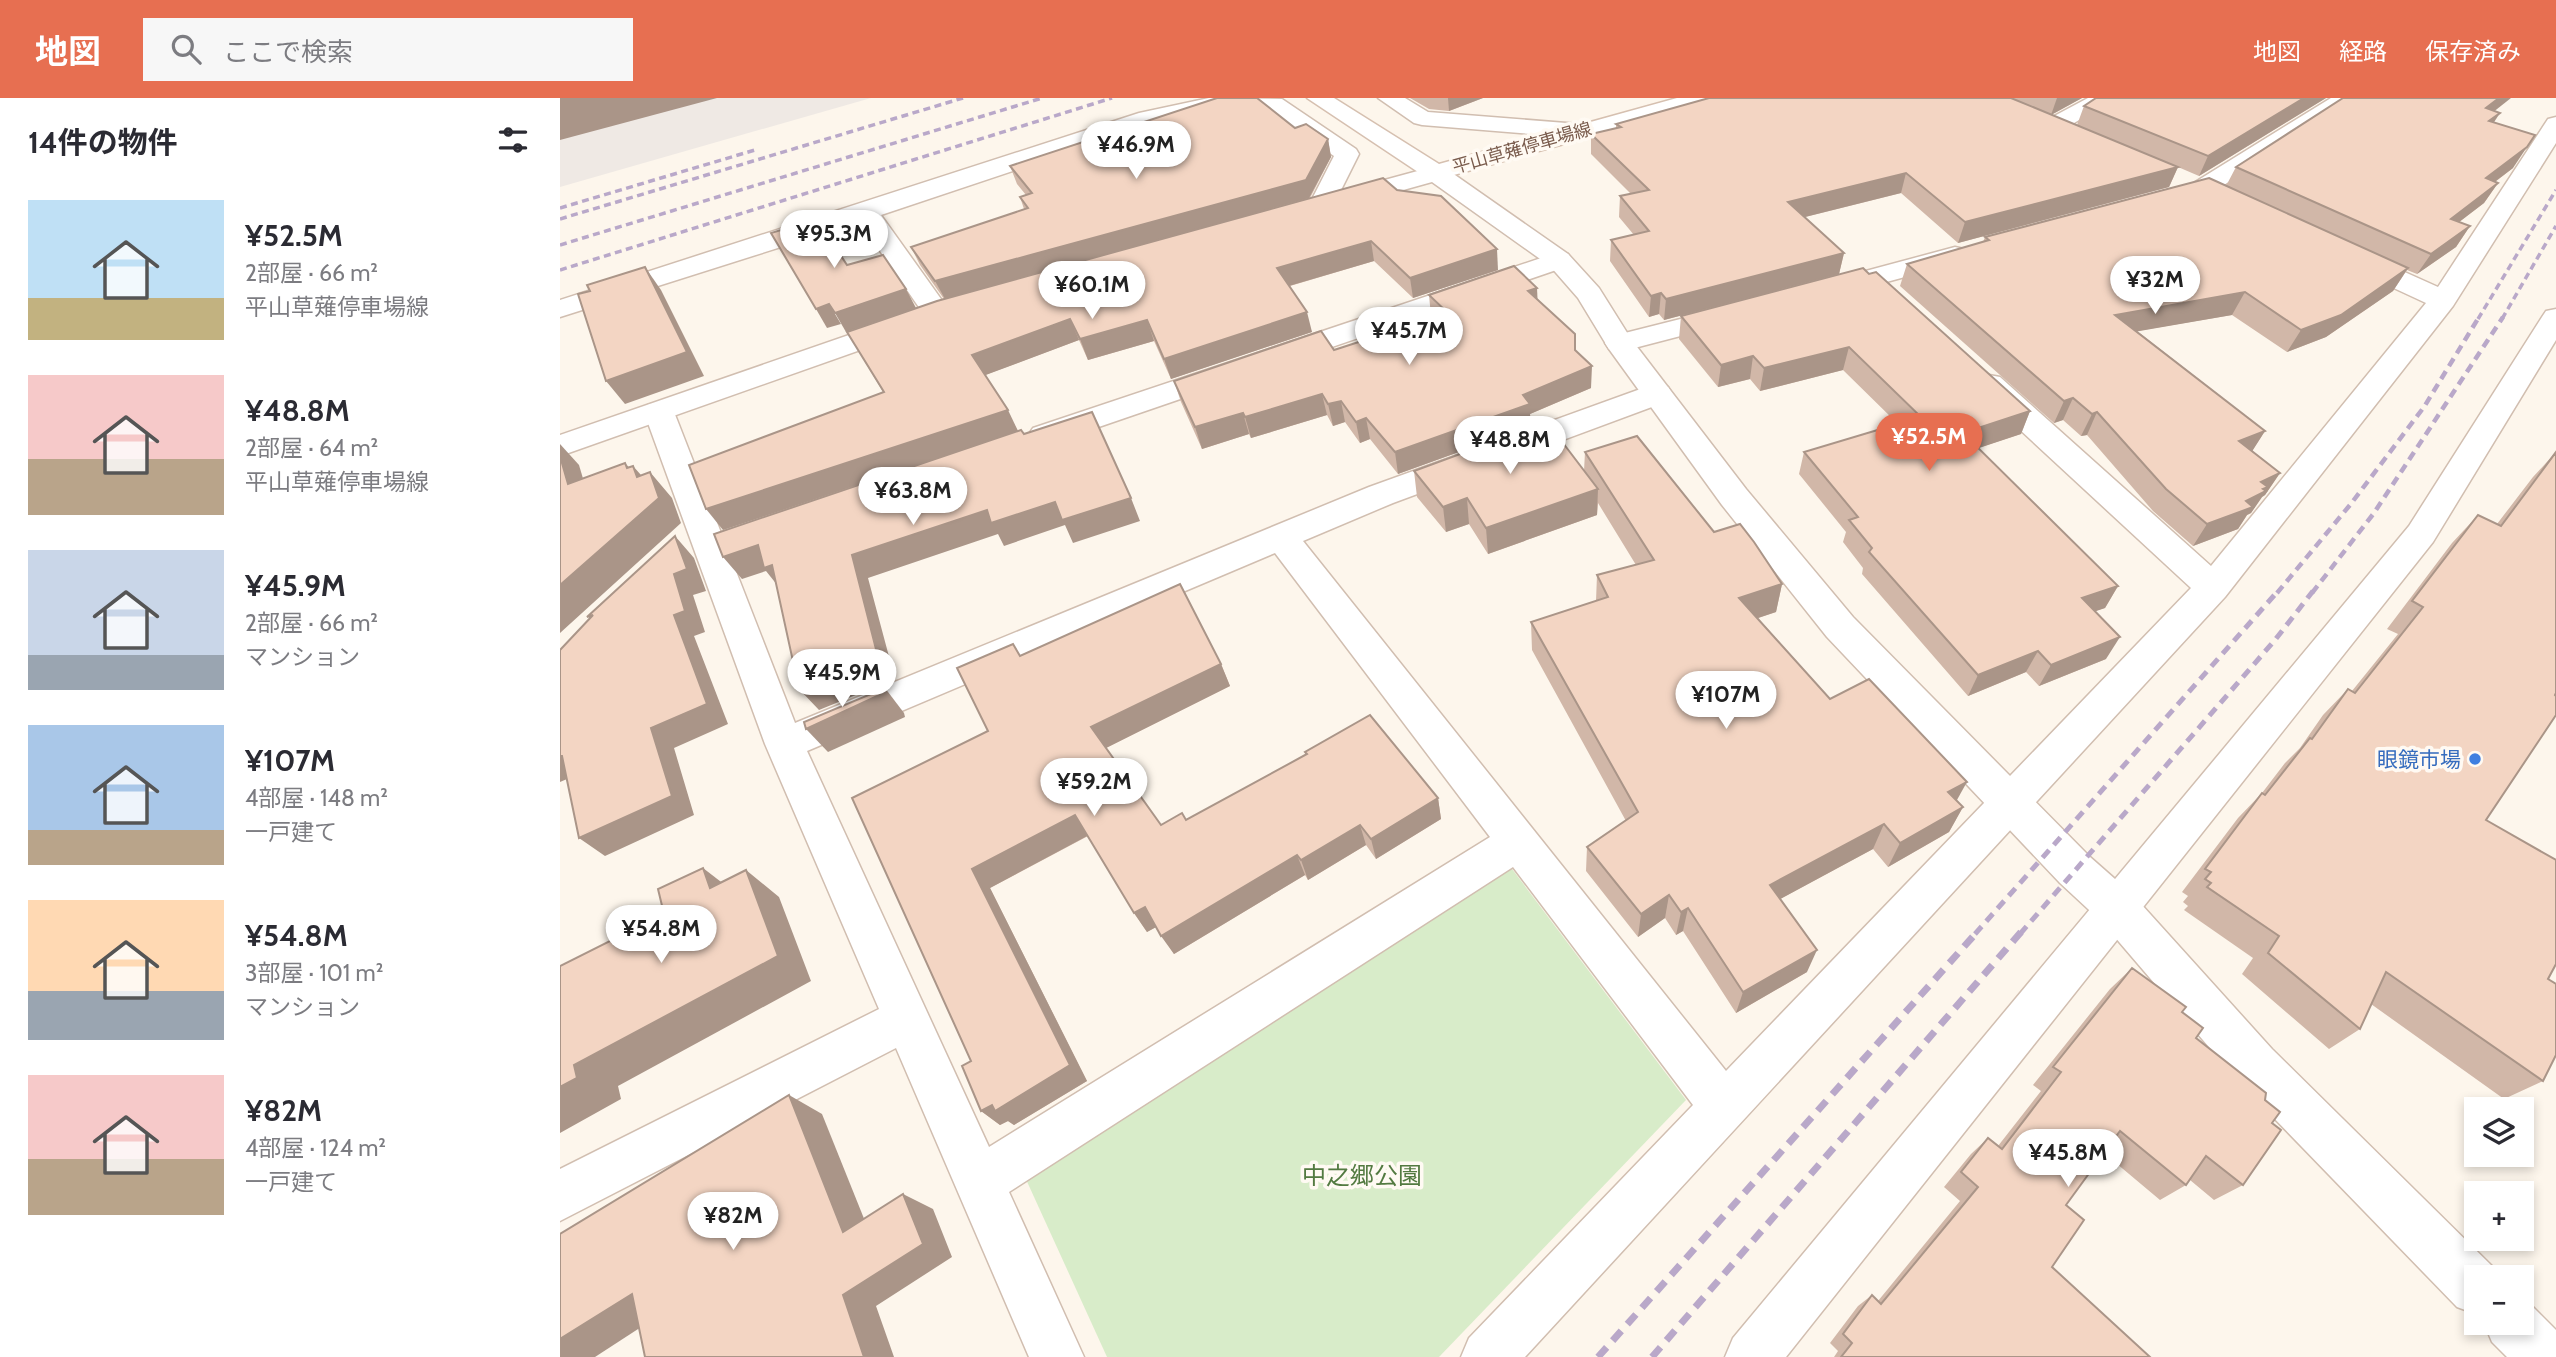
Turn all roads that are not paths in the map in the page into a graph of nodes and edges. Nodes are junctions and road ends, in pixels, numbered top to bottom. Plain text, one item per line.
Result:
1 (1318, 98) edge
2 (1389, 98) edge
3 (1702, 98) edge
4 (2105, 98) edge
5 (2347, 98) edge
6 (2556, 124) edge
7 (1579, 131) junction
8 (2076, 137) edge
9 (1436, 173) junction
10 (2164, 173) edge
11 (2201, 189) junction
12 (2227, 200) edge
13 (2135, 206) edge
14 (866, 212) junction
15 (2328, 247) edge
16 (1977, 249) edge
17 (1559, 260) junction
18 (1805, 295) edge
19 (2442, 300) junction
20 (560, 309) edge
21 (1752, 309) edge
22 (2551, 338) edge
23 (1619, 343) junction
24 (1965, 362) edge
25 (1657, 394) junction
26 (659, 412) junction
27 (1016, 445) edge
28 (560, 446) edge
29 (1281, 536) junction
30 (2213, 588) junction
31 (783, 744) junction
32 (2012, 802) junction
33 (1518, 842) junction
34 (2117, 908) junction
35 (906, 1019) junction
36 (1724, 1107) junction
37 (979, 1182) junction
38 (560, 1196) edge
39 (2464, 1276) edge
40 (2523, 1335) edge
41 (1057, 1357) edge
42 (1488, 1357) edge
43 (1752, 1357) edge
44 (2545, 1357) edge

1 - 9 street, 平山草薙停車場線
2 - 7 street
3 - 7 street, 平山草薙停車場線
4 - 8 street
5 - 11 street
6 - 19 street
7 - 9 street, 平山草薙停車場線
9 - 14 street
9 - 17 street
10 - 11 street
11 - 12 street
11 - 13 street
14 - 20 street
14 - 26 street
15 - 19 street
16 - 18 street
17 - 23 street
17 - 27 street
19 - 30 street
21 - 23 street
22 - 34 street
23 - 25 street
24 - 30 street
25 - 29 street
25 - 32 street
26 - 28 street
26 - 31 street
29 - 31 street
29 - 33 street
30 - 32 street
31 - 35 street
32 - 34 street
32 - 36 street
33 - 36 street
33 - 37 street
34 - 39 street
34 - 43 street
35 - 37 street
35 - 38 street
36 - 42 street
37 - 41 street
40 - 44 street

